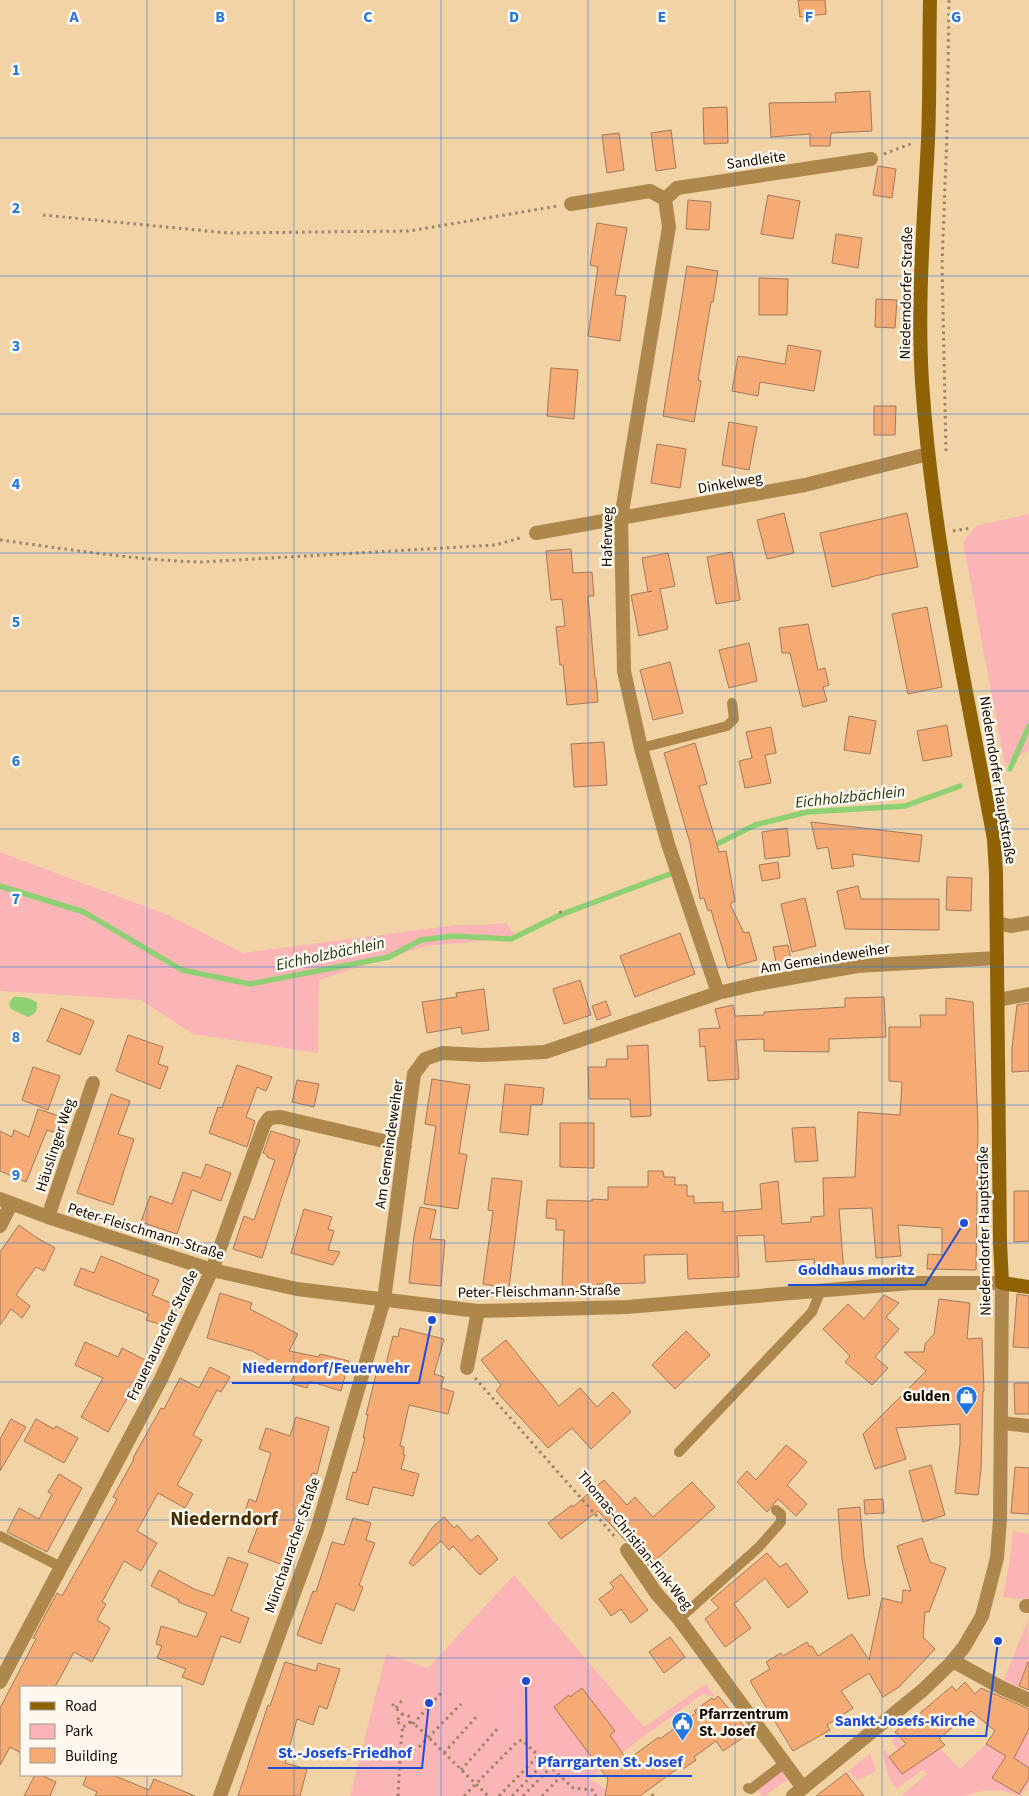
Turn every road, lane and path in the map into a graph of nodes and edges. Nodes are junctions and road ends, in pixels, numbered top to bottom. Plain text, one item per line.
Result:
1 (930, 0) edge
2 (948, 0) edge
3 (947, 133) junction
4 (928, 137) junction
5 (872, 160) joint
6 (666, 198) junction
7 (571, 204) joint
8 (43, 216) dead end
9 (928, 454) junction
10 (946, 454) dead end
11 (621, 518) junction
12 (951, 522) dead end
13 (953, 531) dead end
14 (536, 533) joint
15 (0, 540) edge
16 (947, 585) joint
17 (732, 703) dead end
18 (641, 748) junction
19 (560, 911) dead end
20 (563, 917) dead end
21 (1029, 923) edge
22 (997, 924) junction
23 (997, 958) junction
24 (718, 993) junction
25 (1029, 994) edge
26 (998, 1000) junction
27 (93, 1083) dead end
28 (405, 1146) junction
29 (6, 1201) edge
30 (48, 1217) junction
31 (0, 1226) edge
32 (212, 1270) junction
33 (1002, 1284) junction
34 (1029, 1287) edge
35 (821, 1290) junction
36 (384, 1300) junction
37 (478, 1311) junction
38 (466, 1368) joint
39 (1002, 1422) junction
40 (1029, 1426) edge
41 (679, 1452) dead end
42 (776, 1510) dead end
43 (0, 1536) edge
44 (627, 1550) joint
45 (61, 1567) junction
46 (679, 1619) junction
47 (952, 1661) junction
48 (0, 1682) edge
49 (443, 1691) dead end
50 (404, 1698) dead end
51 (1029, 1700) edge
52 (461, 1704) dead end
53 (403, 1715) junction
54 (477, 1716) dead end
55 (411, 1723) junction
56 (403, 1726) junction
57 (499, 1727) dead end
58 (429, 1739) junction
59 (400, 1751) junction
60 (444, 1753) junction
61 (538, 1756) junction
62 (545, 1762) junction
63 (784, 1763) junction
64 (551, 1767) junction
65 (461, 1770) junction
66 (560, 1777) junction
67 (475, 1785) junction
68 (748, 1788) dead end
69 (798, 1792) edge
70 (220, 1796) edge
71 (398, 1796) edge
72 (464, 1796) edge
73 (488, 1796) edge
74 (499, 1796) edge
75 (512, 1796) edge
76 (523, 1796) edge
77 (542, 1796) edge
78 (596, 1796) edge

1 - 4 main road, Niederndorfer Straße
2 - 3 path
3 - 4 path
3 - 10 path
4 - 5 path
4 - 9 main road, Niederndorfer Straße
5 - 6 street, Sandleite
6 - 7 street
6 - 11 street, Haferweg
7 - 8 path
9 - 11 street, Dinkelweg
9 - 16 main road, Niederndorfer Straße
11 - 14 street, Dinkelweg
11 - 18 street, Haferweg
12 - 13 path
14 - 15 path
16 - 22 main road, Niederndorfer Hauptstraße
17 - 18 lane
18 - 24 street, Haferweg
19 - 20 path
21 - 22 street
22 - 23 main road, Niederndorfer Hauptstraße
23 - 24 street, Am Gemeindeweiher
23 - 26 main road, Niederndorfer Hauptstraße
24 - 28 street, Am Gemeindeweiher
25 - 26 street
26 - 33 main road, Niederndorfer Hauptstraße
27 - 30 street, Häuslinger Weg
28 - 32 street, Frauenauracher Straße
28 - 36 street, Am Gemeindeweiher
29 - 30 street, Peter-Fleischmann-Straße
29 - 31 street
30 - 32 street, Peter-Fleischmann-Straße
32 - 36 street, Peter-Fleischmann-Straße
32 - 45 street, Frauenauracher Straße
33 - 34 main road
33 - 35 street, Peter-Fleischmann-Straße
33 - 39 street, Niederndorfer Hauptstraße
35 - 37 street, Peter-Fleischmann-Straße
35 - 41 lane
36 - 37 street, Peter-Fleischmann-Straße
36 - 70 street, Münchauracher Straße
37 - 38 street
38 - 44 path, Thomas-Christian-Fink-Weg
39 - 40 street
39 - 47 street, Niederndorfer Hauptstraße
42 - 46 lane
43 - 45 lane
44 - 46 street, Thomas-Christian-Fink-Weg
45 - 48 street, Frauenauracher Straße
46 - 63 street, Thomas-Christian-Fink-Weg
47 - 51 street
47 - 69 street, Niederndorfer Hauptstraße
49 - 55 path
50 - 53 path
52 - 58 path
53 - 55 path
53 - 56 path
54 - 60 path
55 - 56 path
55 - 58 path
56 - 59 path
57 - 65 path
58 - 59 path
58 - 60 path
59 - 71 path
60 - 65 path
61 - 62 path
61 - 67 path
61 - 74 path
62 - 64 path
62 - 75 path
63 - 68 lane
63 - 69 street, Thomas-Christian-Fink-Weg
64 - 66 path
64 - 76 path
65 - 67 path
66 - 77 path
66 - 78 path
67 - 72 path
67 - 73 path

